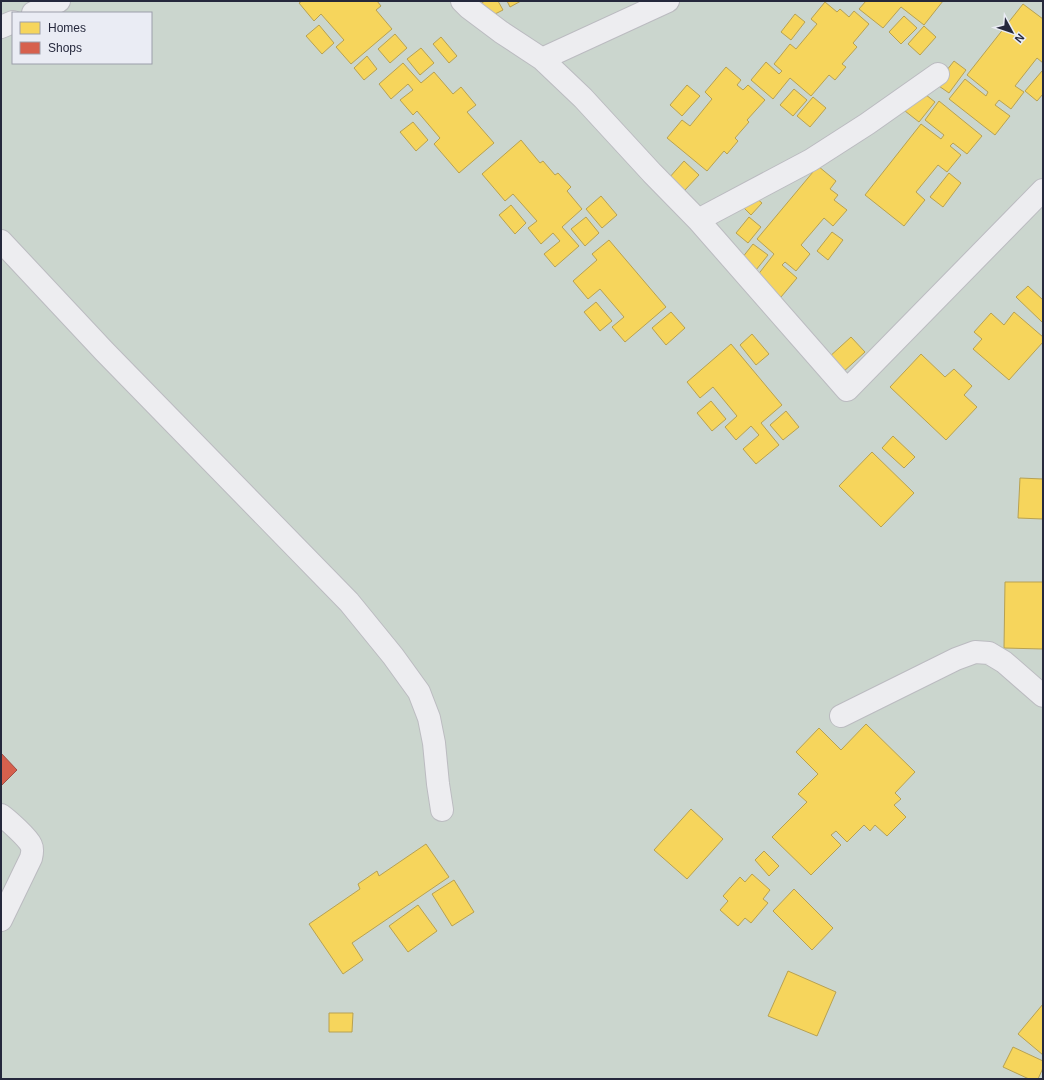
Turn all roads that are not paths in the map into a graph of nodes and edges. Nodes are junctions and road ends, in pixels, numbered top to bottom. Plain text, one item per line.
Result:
1 (60, 1) edge
2 (462, 1) edge
3 (668, 1) edge
4 (35, 12) edge
5 (12, 22) edge
6 (1, 28) edge
7 (542, 59) junction
8 (938, 74) dead end
9 (1043, 190) edge
10 (698, 220) junction
11 (1, 241) edge
12 (1043, 696) edge
13 (841, 716) dead end
14 (442, 810) dead end
15 (1, 815) edge
16 (1, 920) edge

1 - 4 street
2 - 7 street
3 - 7 street
5 - 6 street
7 - 10 street
8 - 10 street
9 - 10 street
11 - 14 street
12 - 13 street
15 - 16 street

